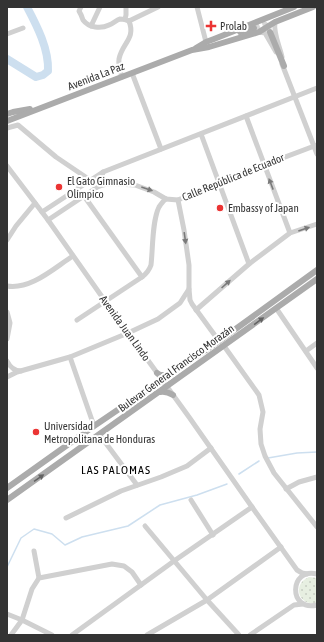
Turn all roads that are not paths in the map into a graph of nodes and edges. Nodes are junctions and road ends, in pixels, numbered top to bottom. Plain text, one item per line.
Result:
1 (100, 7) edge
2 (126, 7) edge
3 (158, 7) edge
4 (197, 7) edge
5 (294, 7) edge
6 (312, 7) edge
7 (80, 8) edge
8 (127, 20) junction
9 (275, 22) junction
10 (91, 26) junction
11 (23, 28) dead end
12 (256, 30) junction
13 (270, 32) dead end
14 (7, 34) edge
15 (214, 39) junction
16 (206, 42) junction
17 (192, 50) junction
18 (284, 66) junction
19 (132, 73) junction
20 (122, 77) junction
21 (317, 88) edge
22 (295, 97) junction
23 (47, 106) junction
24 (7, 114) edge
25 (246, 116) junction
26 (7, 121) edge
27 (7, 128) edge
28 (201, 134) junction
29 (315, 146) edge
30 (161, 149) junction
31 (317, 154) edge
32 (264, 164) junction
33 (7, 166) edge
34 (103, 172) junction
35 (90, 180) junction
36 (219, 182) junction
37 (99, 186) junction
38 (84, 196) junction
39 (166, 199) junction
40 (178, 200) junction
41 (35, 203) junction
42 (42, 212) junction
43 (48, 220) junction
44 (317, 224) edge
45 (290, 233) junction
46 (7, 240) edge
47 (73, 256) junction
48 (249, 264) junction
49 (317, 270) edge
50 (142, 277) junction
51 (317, 279) edge
52 (7, 286) edge
53 (189, 289) junction
54 (105, 301) junction
55 (180, 302) junction
56 (192, 304) junction
57 (276, 308) junction
58 (196, 310) junction
59 (7, 312) edge
60 (77, 320) dead end
61 (128, 333) junction
62 (7, 340) edge
63 (221, 343) junction
64 (317, 343) edge
65 (306, 351) junction
66 (70, 357) junction
67 (7, 360) edge
68 (317, 368) edge
69 (22, 371) junction
70 (157, 373) junction
71 (169, 374) junction
72 (7, 378) edge
73 (162, 380) junction
74 (174, 381) junction
75 (167, 386) junction
76 (158, 392) junction
77 (173, 395) junction
78 (94, 426) junction
79 (99, 434) junction
80 (211, 448) junction
81 (317, 477) edge
82 (136, 485) junction
83 (7, 488) edge
84 (286, 489) junction
85 (7, 500) edge
86 (191, 500) dead end
87 (252, 507) junction
88 (317, 516) edge
89 (66, 518) dead end
90 (311, 519) junction
91 (145, 526) dead end
92 (317, 527) edge
93 (213, 534) junction
94 (281, 547) junction
95 (34, 551) dead end
96 (174, 561) junction
97 (297, 570) junction
98 (307, 574) junction
99 (317, 574) edge
100 (39, 578) junction
101 (298, 580) junction
102 (141, 585) junction
103 (297, 598) junction
104 (207, 600) junction
105 (303, 604) junction
106 (294, 605) junction
107 (317, 605) edge
108 (7, 614) edge
109 (22, 620) junction
110 (11, 635) edge
111 (52, 635) edge
112 (72, 635) edge
113 (147, 635) edge
114 (239, 635) edge
115 (250, 635) edge

1 - 10 street
2 - 8 street
3 - 8 street
4 - 16 street
5 - 15 main road, Avenida La Paz
6 - 9 main road, Avenida La Paz
7 - 10 street
8 - 10 street
8 - 20 street
9 - 12 main road, Avenida La Paz
9 - 18 street
11 - 14 street
12 - 15 main road
12 - 17 main road, Avenida La Paz
12 - 18 street
13 - 18 main road
15 - 16 main road, Avenida La Paz
16 - 17 main road, Avenida La Paz
17 - 19 main road, Avenida La Paz
18 - 22 street
19 - 20 main road, Avenida La Paz
19 - 30 street
20 - 23 main road, Avenida La Paz
21 - 22 street
22 - 25 street
22 - 29 street
23 - 24 main road
23 - 26 main road, Avenida La Paz
25 - 28 street
25 - 32 street
27 - 35 street
28 - 30 street
28 - 36 street
29 - 31 street
29 - 32 street, Calle República de Ecuador
30 - 34 street
32 - 36 street, Calle República de Ecuador
45 -> 32 street
33 - 41 street, Avenida Juan Lindo
34 - 35 street
34 - 37 street
35 - 42 street
36 - 40 street, Calle República de Ecuador
36 - 48 street
37 - 38 street
37 -> 39 street
38 - 43 street
38 - 50 street
39 - 40 street, Calle República de Ecuador
39 - 50 street, Calle República de Ecuador
40 -> 53 street
41 - 42 street, Avenida Juan Lindo
41 - 46 street
42 - 43 street, Avenida Juan Lindo
43 - 47 street, Avenida Juan Lindo
45 -> 44 street
45 - 48 street
47 - 52 street
47 - 54 street, Avenida Juan Lindo
58 -> 48 street
49 - 63 main road, Bulevar General Francisco Morazán
50 - 54 street, Calle República de Ecuador
51 - 57 main road, Bulevar General Francisco Morazán
53 - 55 street
53 - 56 street
54 - 60 street, Calle República de Ecuador
54 - 61 street, Avenida Juan Lindo
55 - 56 street
55 - 61 street
56 - 58 street
63 -> 57 main road, Bulevar General Francisco Morazán
57 - 65 street
58 - 63 street
59 - 62 street
61 - 66 street
61 - 70 street, Avenida Juan Lindo
63 - 71 main road, Bulevar General Francisco Morazán
63 - 74 main road, Bulevar General Francisco Morazán
63 - 84 street
64 - 65 street
65 - 68 street
66 - 69 street
66 - 78 street
67 - 69 street
69 - 72 street
70 - 71 main road
70 - 73 street, Avenida Juan Lindo
71 - 73 main road, Bulevar General Francisco Morazán
73 - 75 street, Avenida Juan Lindo
73 - 78 main road, Bulevar General Francisco Morazán
74 - 75 main road, Bulevar General Francisco Morazán
74 - 77 main road
75 - 76 main road, Bulevar General Francisco Morazán
75 - 77 street, Avenida Juan Lindo
76 - 77 main road
76 - 79 main road, Bulevar General Francisco Morazán
77 - 80 street, Avenida Juan Lindo
78 - 83 main road, Bulevar General Francisco Morazán
79 - 82 street
85 -> 79 main road, Bulevar General Francisco Morazán
80 - 82 street
80 - 87 street, Avenida Juan Lindo
81 - 84 street
82 - 89 street
84 - 90 street
86 - 93 street
87 - 93 street
87 - 94 street, Avenida Juan Lindo
88 - 90 street
90 - 92 street
91 - 96 street
93 - 96 street
94 - 97 street, Avenida Juan Lindo
94 - 104 street
95 - 100 street
96 - 102 street
96 - 104 street
97 - 98 street
97 - 101 street, Avenida Juan Lindo
98 - 99 street
98 - 101 street
100 - 102 street
100 - 109 street
101 - 103 street, Avenida Juan Lindo
102 - 112 street
103 - 105 street
103 - 106 street
104 - 113 street
104 - 114 street
105 - 106 street
105 - 107 street
106 - 115 street
108 - 109 street
109 - 110 street
109 - 111 street

